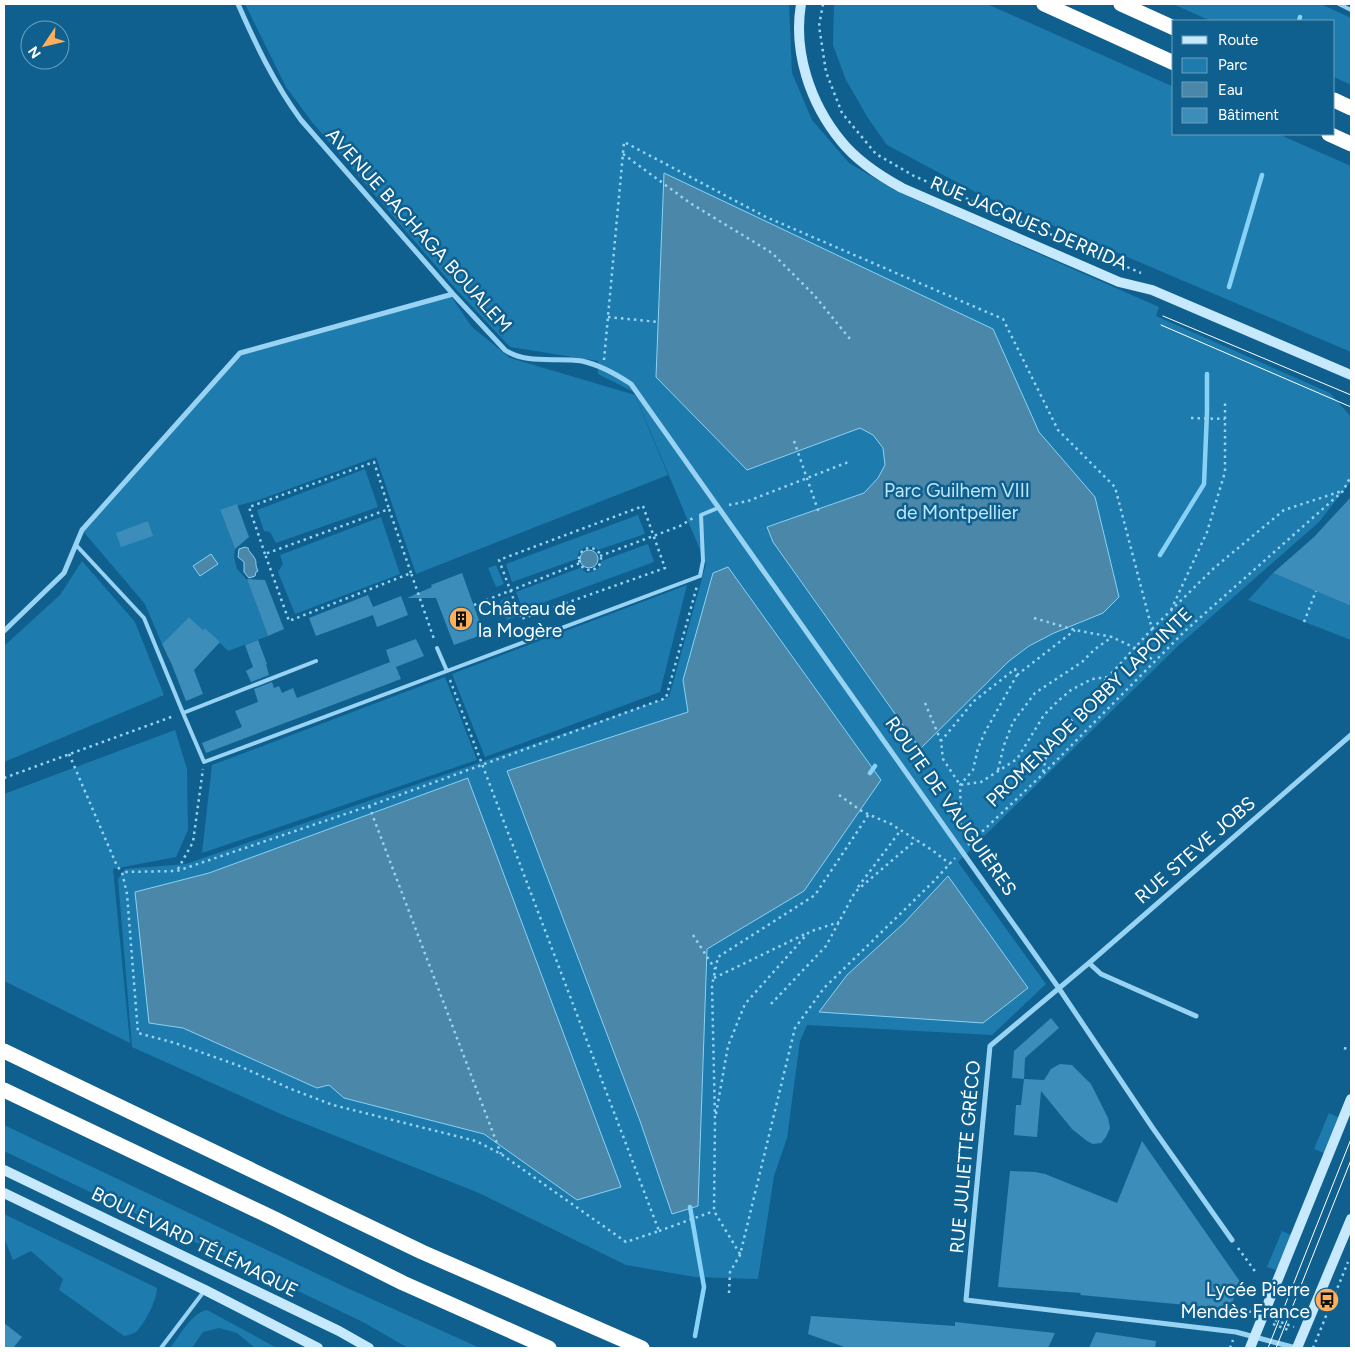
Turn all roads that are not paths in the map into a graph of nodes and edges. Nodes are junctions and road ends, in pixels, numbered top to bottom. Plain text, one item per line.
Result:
1 (238, 4) edge
2 (801, 4) edge
3 (1044, 4) edge
4 (1121, 4) edge
5 (1339, 4) edge
6 (1351, 10) edge
7 (1172, 27) edge
8 (1172, 62) edge
9 (1335, 100) edge
10 (1351, 108) edge
11 (1331, 135) edge
12 (1351, 144) edge
13 (453, 294) junction
14 (1351, 374) edge
15 (639, 394) joint
16 (718, 508) junction
17 (76, 545) junction
18 (4, 631) edge
19 (437, 648) road end
20 (316, 661) dead end
21 (447, 671) junction
22 (183, 713) junction
23 (1351, 735) edge
24 (1088, 963) junction
25 (1058, 987) junction
26 (1196, 1016) dead end
27 (4, 1051) edge
28 (4, 1090) edge
29 (1351, 1099) edge
30 (4, 1170) edge
31 (4, 1193) edge
32 (1351, 1219) edge
33 (1232, 1240) road end
34 (205, 1290) junction
35 (1255, 1336) junction
36 (161, 1348) edge
37 (318, 1348) edge
38 (369, 1348) edge
39 (549, 1348) edge
40 (642, 1348) edge
41 (1250, 1348) edge
42 (1297, 1348) edge

1 - 13 street, AVENUE BACHAGA BOUALEM
2 - 14 street, RUE JACQUES DERRIDA
3 - 8 highway
4 - 7 highway
5 - 6 lane
9 - 10 highway
11 - 12 highway
13 - 15 street, AVENUE BACHAGA BOUALEM
13 - 17 street
15 - 16 street, ROUTE DE VAUGUIÈRES
16 - 21 lane
16 - 25 street, ROUTE DE VAUGUIÈRES
17 - 18 street
17 - 22 lane
19 - 21 lane
20 - 22 lane
21 - 22 lane
23 - 24 street, RUE STEVE JOBS
24 - 25 street, RUE STEVE JOBS
24 - 26 street
25 - 33 street, ROUTE DE VAUGUIÈRES
25 - 35 street, RUE JULIETTE GRÉCO
27 - 40 highway
28 - 39 highway
29 - 35 street
30 - 38 street, BOULEVARD TÉLÉMAQUE
31 - 34 street, BOULEVARD TÉLÉMAQUE
32 - 42 street
34 - 36 lane
34 - 37 street, BOULEVARD TÉLÉMAQUE
35 - 41 street
35 - 42 street

